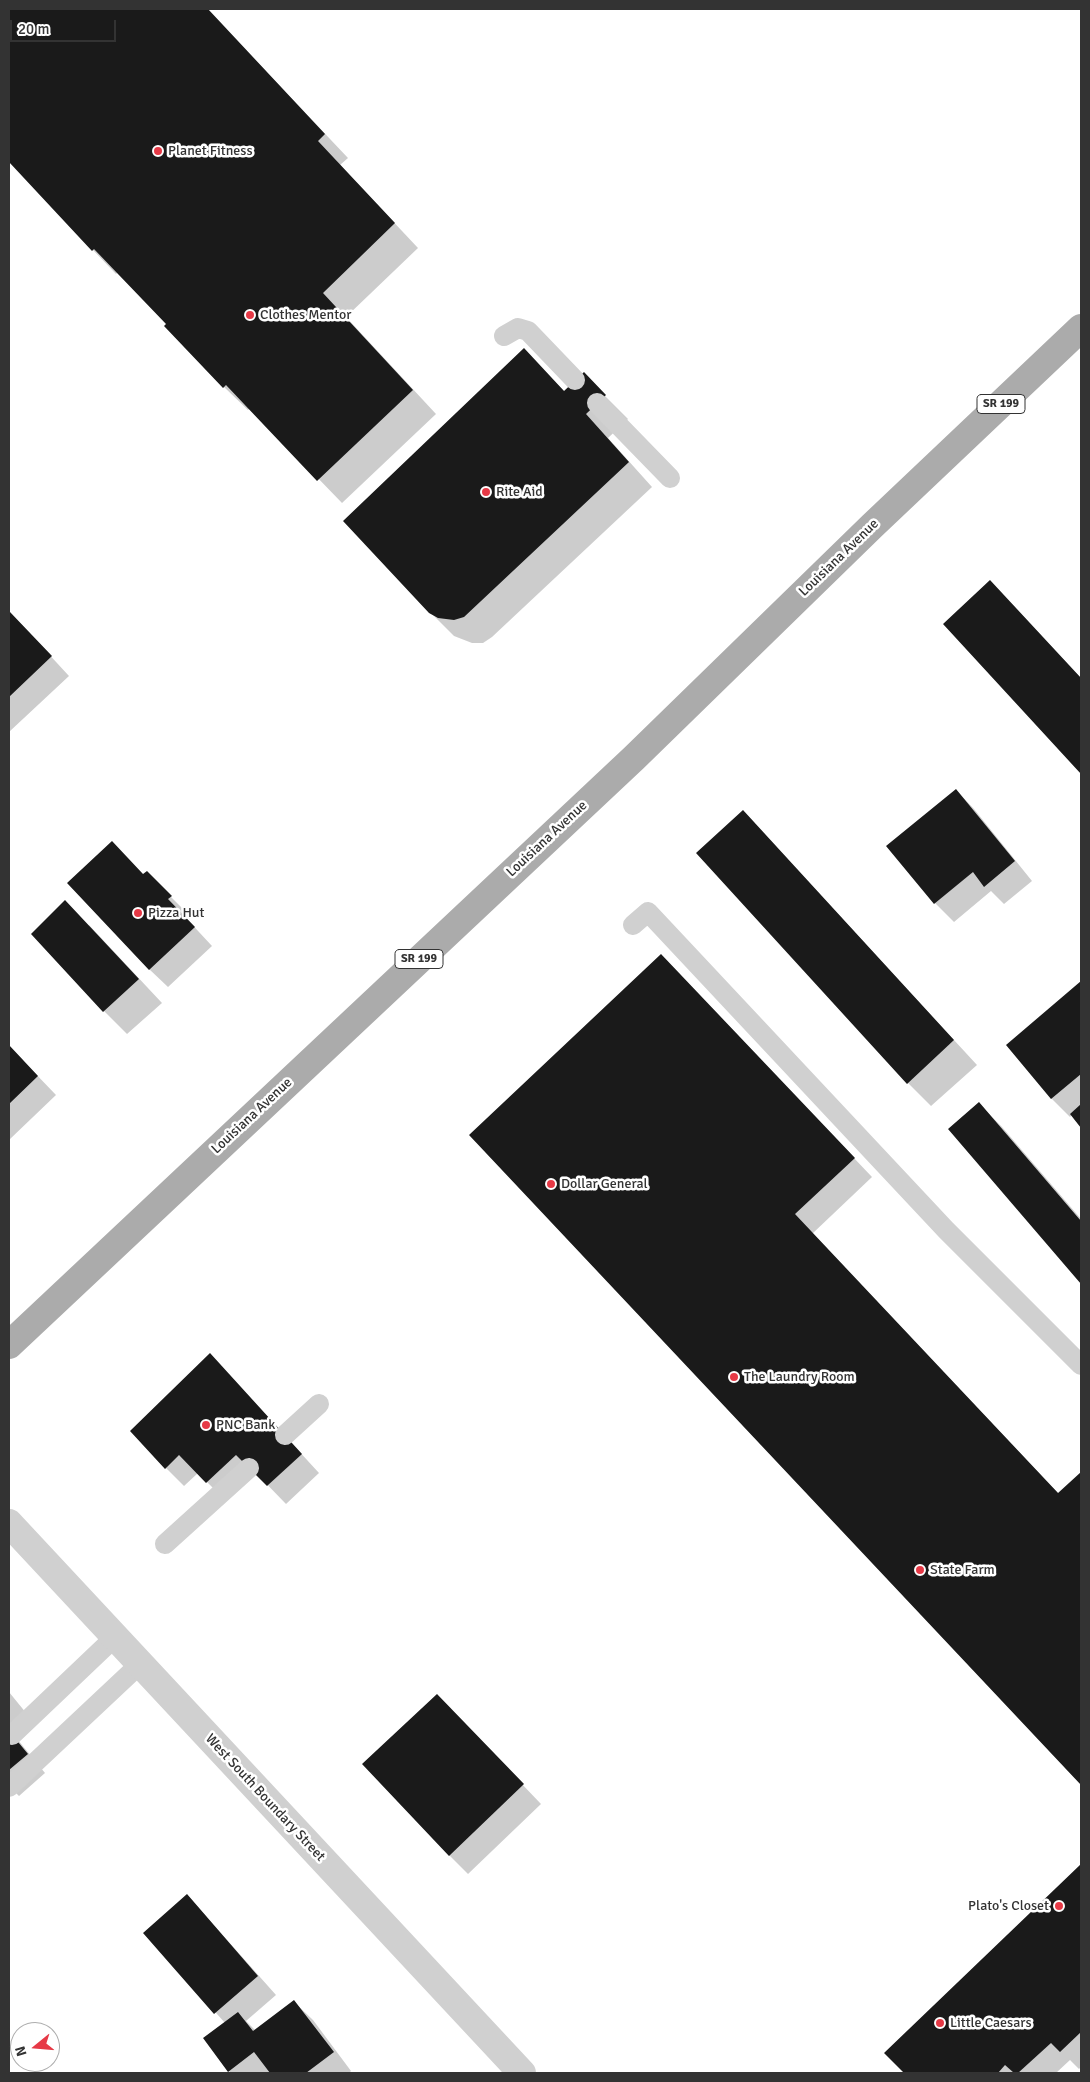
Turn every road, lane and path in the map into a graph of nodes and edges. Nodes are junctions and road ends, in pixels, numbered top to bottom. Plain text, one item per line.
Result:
1 (1081, 328) edge
2 (504, 336) dead end
3 (575, 380) dead end
4 (597, 403) dead end
5 (670, 478) dead end
6 (633, 925) dead end
7 (9, 1345) edge
8 (1081, 1364) edge
9 (319, 1404) dead end
10 (285, 1435) dead end
11 (249, 1468) dead end
12 (9, 1523) edge
13 (165, 1544) dead end
14 (115, 1637) junction
15 (140, 1664) junction
16 (12, 1735) dead end
17 (9, 1787) edge
18 (522, 2073) edge

1 - 7 main road, Louisiana Avenue / SR 199
2 - 3 lane
4 - 5 lane
6 - 8 lane
9 - 10 lane
11 - 13 lane
12 - 14 street, West South Boundary Street
14 - 15 street, West South Boundary Street
14 - 16 lane
15 - 17 lane
15 - 18 street, West South Boundary Street

